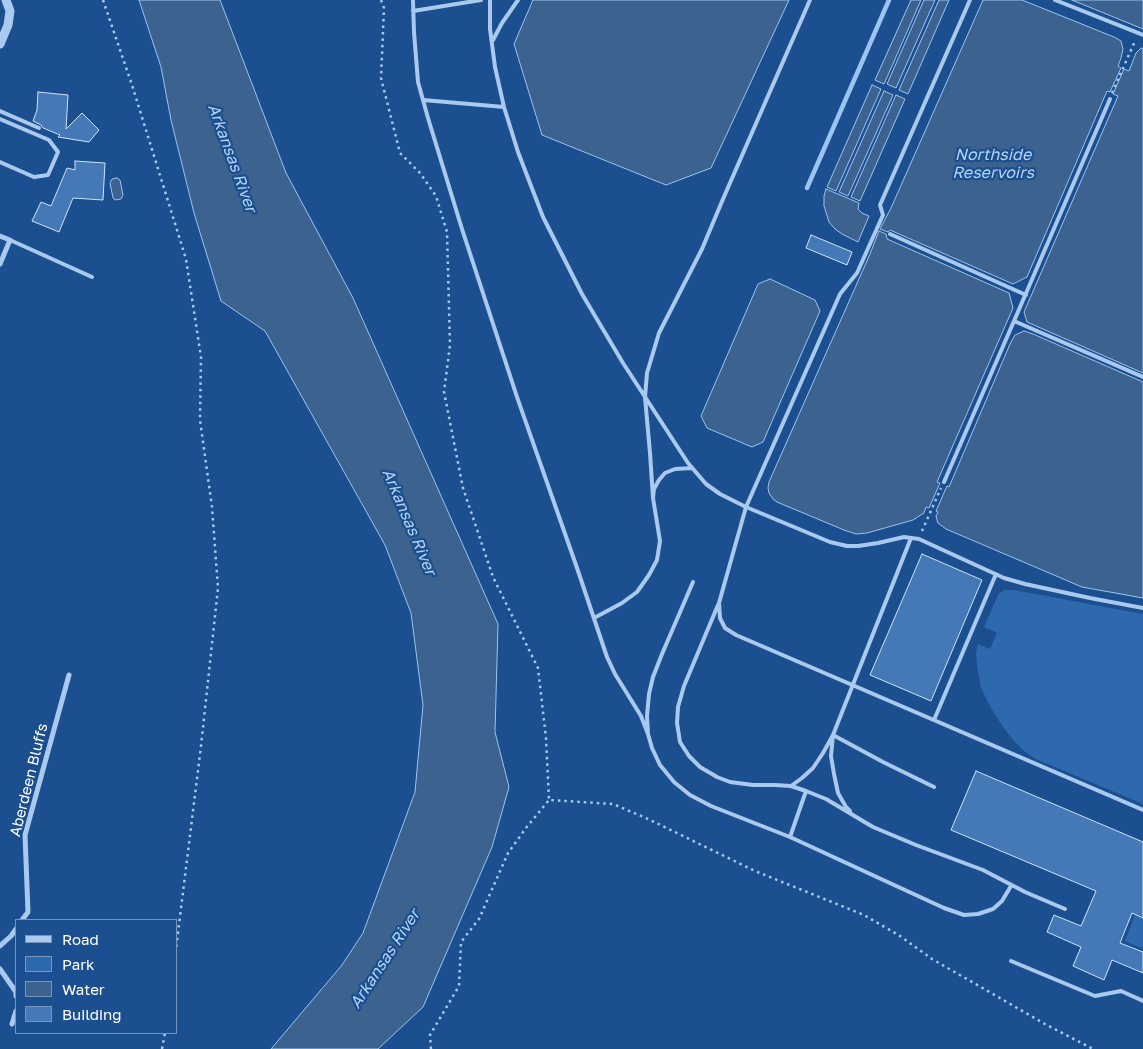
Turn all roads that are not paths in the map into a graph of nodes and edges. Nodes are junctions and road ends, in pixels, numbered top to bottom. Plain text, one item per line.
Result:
1 (6, 0) edge
2 (413, 0) edge
3 (481, 0) edge
4 (490, 0) edge
5 (518, 0) edge
6 (810, 0) edge
7 (970, 0) edge
8 (1055, 0) edge
9 (413, 11) junction
10 (1141, 34) edge
11 (492, 42) junction
12 (0, 44) edge
13 (1110, 99) road end
14 (423, 100) junction
15 (504, 107) junction
16 (0, 111) edge
17 (0, 118) edge
18 (39, 128) dead end
19 (0, 162) edge
20 (890, 234) dead end
21 (0, 236) edge
22 (10, 240) junction
23 (0, 264) edge
24 (92, 277) dead end
25 (1026, 295) junction
26 (1014, 321) junction
27 (1143, 377) edge
28 (645, 397) junction
29 (692, 468) junction
30 (944, 482) road end
31 (653, 498) junction
32 (746, 507) junction
33 (911, 538) junction
34 (996, 574) junction
35 (693, 582) dead end
36 (719, 603) junction
37 (1143, 608) edge
38 (594, 618) junction
39 (69, 675) dead end
40 (852, 685) junction
41 (934, 720) junction
42 (648, 734) junction
43 (832, 735) junction
44 (790, 786) junction
45 (934, 787) dead end
46 (806, 791) junction
47 (1143, 810) edge
48 (857, 817) junction
49 (790, 837) junction
50 (1011, 886) junction
51 (1065, 909) dead end
52 (23, 919) edge
53 (15, 930) edge
54 (0, 946) edge
55 (1011, 961) dead end
56 (0, 969) edge
57 (15, 991) edge
58 (1143, 1000) edge
59 (15, 1014) edge
60 (12, 1024) dead end

1 - 12 street
2 - 9 lane
3 - 9 lane
4 - 11 lane
5 - 11 lane
6 - 28 lane
7 - 32 lane
8 - 10 lane
9 - 14 lane
11 - 15 lane
13 - 25 lane
14 - 15 lane
14 - 38 lane
15 - 28 lane
16 - 18 lane
17 - 19 lane
20 - 25 lane
21 - 22 street
22 - 23 street
22 - 24 lane
25 - 26 lane
26 - 27 lane
26 - 30 lane
28 - 29 lane
28 - 31 lane
29 - 31 lane
29 - 32 lane
31 - 38 lane
32 - 33 lane
32 - 36 lane
33 - 34 lane
33 - 40 lane
34 - 37 lane
34 - 41 lane
35 - 42 lane
36 - 40 lane
36 - 44 lane
38 - 42 lane
39 - 52 street, Aberdeen Bluffs
40 - 41 lane
40 - 43 lane
41 - 47 lane
42 - 49 lane
43 - 44 lane
43 - 45 lane
43 - 48 lane
44 - 46 lane
46 - 48 lane
46 - 49 lane
48 - 50 lane
49 - 50 lane
50 - 51 lane
53 - 54 street
55 - 58 lane
56 - 57 street
59 - 60 street

